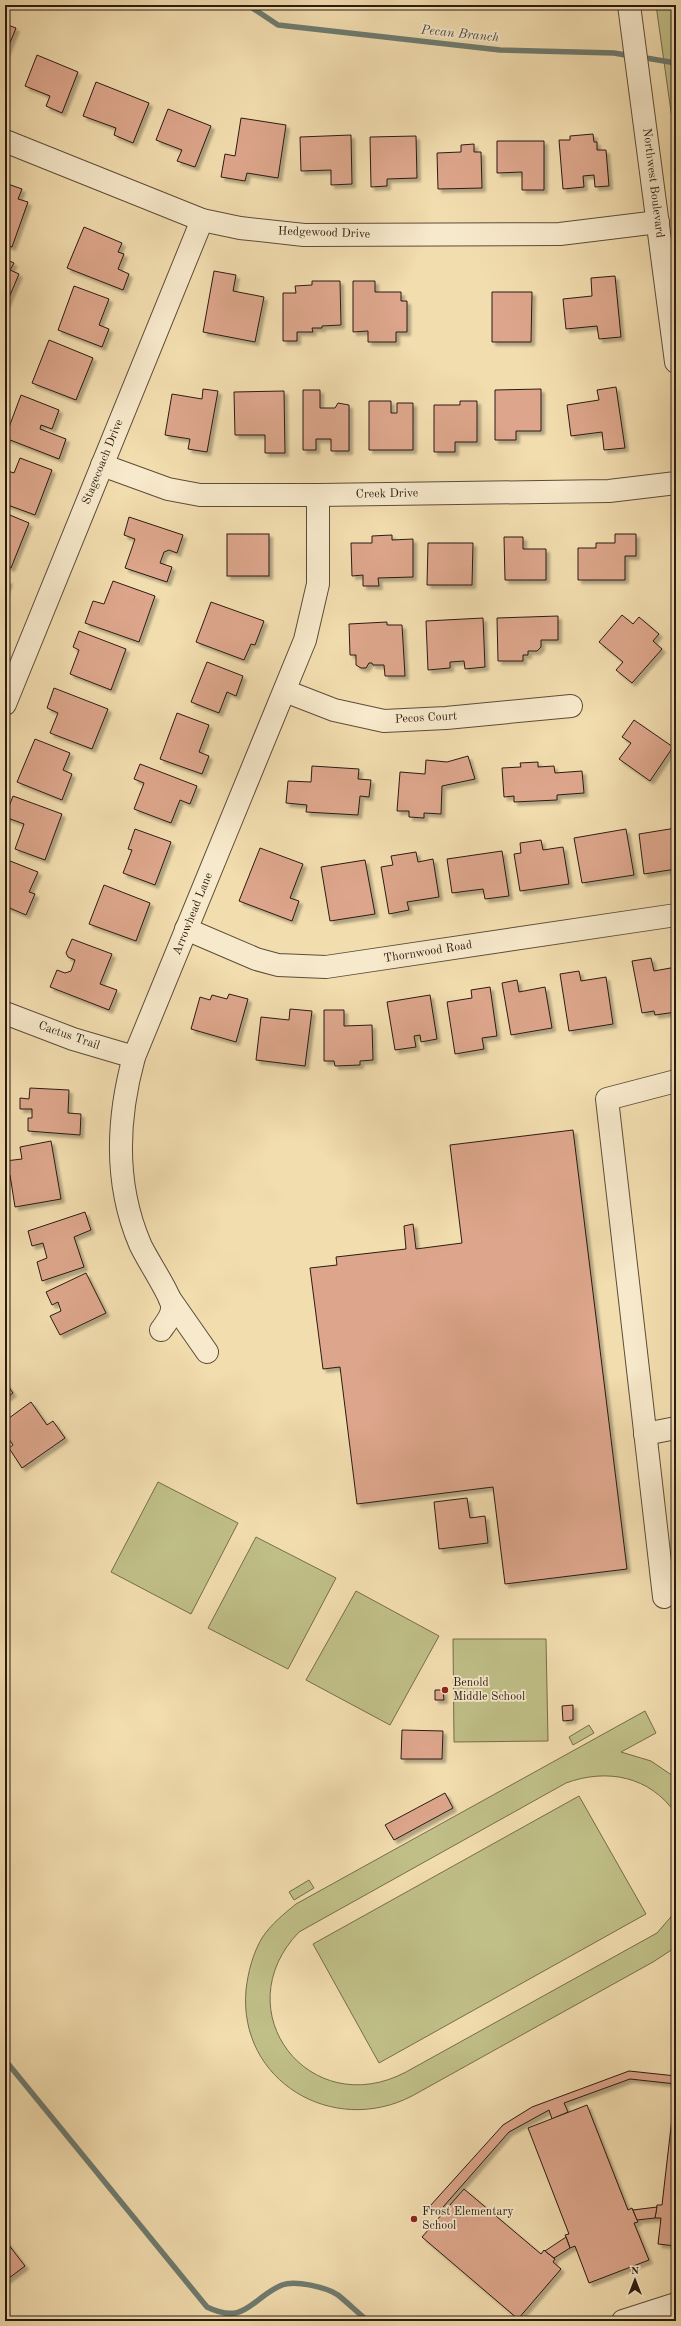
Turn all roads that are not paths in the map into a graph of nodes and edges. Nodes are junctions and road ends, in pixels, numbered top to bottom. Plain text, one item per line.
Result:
1 (629, 6) edge
2 (5, 141) edge
3 (202, 220) junction
4 (658, 222) junction
5 (676, 362) edge
6 (102, 465) junction
7 (676, 483) edge
8 (318, 495) junction
9 (285, 691) junction
10 (5, 704) edge
11 (571, 706) dead end
12 (676, 915) edge
13 (186, 929) junction
14 (5, 1013) edge
15 (134, 1057) junction
16 (676, 1081) edge
17 (170, 1299) junction
18 (161, 1330) dead end
19 (207, 1352) dead end
20 (676, 1428) edge
21 (645, 1434) junction
22 (664, 1597) dead end
23 (676, 2304) edge
24 (623, 2321) edge

1 - 4 street, Northwest Boulevard
2 - 3 street, Hedgewood Drive
3 - 4 street, Hedgewood Drive
3 - 6 street, Stagecoach Drive
4 - 5 street, Northwest Boulevard
6 - 8 street, Creek Drive
6 - 10 street, Stagecoach Drive
7 - 8 street, Creek Drive
8 - 9 street, Arrowhead Lane
9 - 11 street, Pecos Court
9 - 13 street, Arrowhead Lane
12 - 13 street, Thornwood Road
13 - 15 street, Arrowhead Lane
14 - 15 street, Cactus Trail
15 - 17 street, Arrowhead Lane
16 - 21 street
17 - 18 street
17 - 19 street, Arrowhead Lane
20 - 21 street
21 - 22 street
23 - 24 street

